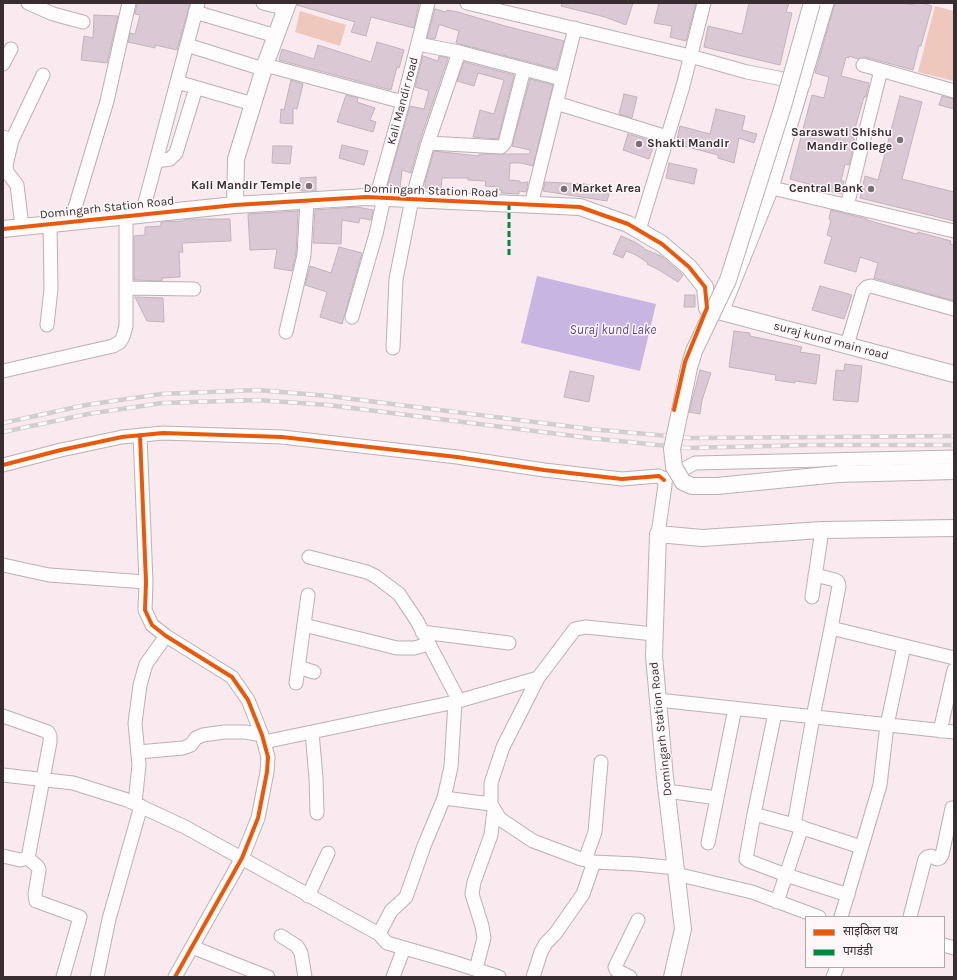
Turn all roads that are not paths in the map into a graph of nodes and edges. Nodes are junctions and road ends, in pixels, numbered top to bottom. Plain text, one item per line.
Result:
1 (28, 3) edge
2 (129, 3) edge
3 (263, 3) edge
4 (428, 3) edge
5 (467, 3) edge
6 (704, 3) edge
7 (812, 3) edge
8 (827, 3) edge
9 (288, 6) edge
10 (197, 7) edge
11 (83, 22) dead end
12 (575, 28) junction
13 (276, 36) junction
14 (418, 44) junction
15 (187, 45) junction
16 (11, 49) dead end
17 (459, 52) junction
18 (690, 56) junction
19 (3, 64) edge
20 (863, 65) dead end
21 (264, 67) junction
22 (524, 69) junction
23 (881, 70) junction
24 (43, 75) dead end
25 (562, 79) junction
26 (177, 82) junction
27 (804, 83) junction
28 (196, 88) junction
29 (954, 91) edge
30 (403, 102) junction
31 (556, 103) junction
32 (252, 104) junction
33 (667, 137) junction
34 (8, 138) edge
35 (428, 143) junction
36 (156, 161) junction
37 (772, 188) junction
38 (380, 198) junction
39 (412, 199) junction
40 (307, 201) junction
41 (235, 204) junction
42 (531, 205) junction
43 (847, 206) junction
44 (142, 214) junction
45 (126, 216) junction
46 (71, 221) junction
47 (50, 224) junction
48 (22, 226) junction
49 (3, 228) edge
50 (639, 230) junction
51 (954, 232) edge
52 (126, 288) junction
53 (194, 289) dead end
54 (954, 309) edge
55 (715, 310) junction
56 (352, 316) dead end
57 (47, 325) dead end
58 (286, 332) dead end
59 (847, 345) junction
60 (393, 348) dead end
61 (3, 371) edge
62 (954, 374) edge
63 (674, 410) dead end
64 (140, 436) junction
65 (954, 457) edge
66 (3, 465) edge
67 (954, 471) edge
68 (664, 480) junction
69 (954, 528) edge
70 (822, 530) junction
71 (658, 534) junction
72 (309, 557) dead end
73 (3, 565) edge
74 (815, 575) junction
75 (146, 582) junction
76 (308, 595) dead end
77 (812, 597) dead end
78 (304, 625) junction
79 (831, 628) junction
80 (422, 632) junction
81 (654, 634) junction
82 (166, 636) junction
83 (509, 643) dead end
84 (429, 644) junction
85 (904, 646) junction
86 (954, 658) edge
87 (298, 667) junction
88 (954, 670) edge
89 (314, 672) dead end
90 (538, 678) junction
91 (296, 683) dead end
92 (658, 700) junction
93 (457, 701) junction
94 (735, 708) junction
95 (775, 713) junction
96 (4, 716) edge
97 (813, 717) junction
98 (887, 725) junction
99 (940, 731) junction
100 (312, 732) junction
101 (954, 732) edge
102 (263, 739) junction
103 (138, 752) junction
104 (600, 762) dead end
105 (3, 775) edge
106 (43, 779) junction
107 (667, 791) junction
108 (444, 798) junction
109 (717, 798) junction
110 (138, 805) junction
111 (492, 807) junction
112 (952, 808) dead end
113 (317, 813) dead end
114 (754, 814) junction
115 (798, 826) junction
116 (708, 843) dead end
117 (861, 847) junction
118 (328, 853) dead end
119 (3, 856) edge
120 (28, 858) junction
121 (242, 858) junction
122 (590, 861) junction
123 (676, 871) junction
124 (786, 875) junction
125 (848, 895) junction
126 (308, 896) junction
127 (777, 902) junction
128 (816, 916) edge
129 (841, 916) edge
130 (910, 916) edge
131 (638, 920) dead end
132 (379, 934) junction
133 (281, 936) dead end
134 (192, 947) junction
135 (404, 948) junction
136 (479, 972) edge
137 (675, 974) edge
138 (63, 977) edge
139 (97, 977) edge
140 (176, 977) edge
141 (268, 977) edge
142 (305, 977) edge
143 (392, 977) edge
144 (500, 977) edge
145 (532, 977) edge
146 (630, 977) edge

1 - 11 street
2 - 46 street
3 - 9 street
4 - 14 street, Kali Mandir road
5 - 12 street
6 - 18 street
7 - 67 street, bridge
8 - 27 street
9 - 13 street
10 - 13 street
10 - 15 street
12 - 18 street
12 - 25 street
13 - 21 street
14 - 17 street
14 - 30 street, Kali Mandir road
15 - 21 street
15 - 26 street
16 - 19 street
17 - 22 street
17 - 35 street
18 - 27 street
18 - 33 street
20 - 23 street
21 - 30 street
21 - 32 street
22 - 25 street
22 - 35 street
23 - 29 street
23 - 43 street
24 - 34 street
25 - 31 street
26 - 28 street
26 - 36 street
27 - 37 street
28 - 32 street
28 - 36 street
30 - 38 street, Kali Mandir road
31 - 33 street
31 - 42 street
32 - 41 street
33 - 50 street
34 - 48 street
35 - 39 street
36 - 44 street
37 - 43 street
37 - 55 street
38 - 39 street, Domingarh Station Road
38 - 40 street, Domingarh Station Road
38 - 56 street, Kali Mandir road
39 - 42 street, Domingarh Station Road
39 - 60 street
40 - 41 street, Domingarh Station Road
40 - 58 street
41 - 44 street, Domingarh Station Road
42 - 50 street, Domingarh Station Road
43 - 51 street
44 - 45 street, Domingarh Station Road
45 - 46 street, Domingarh Station Road
45 - 52 street
46 - 47 street, Domingarh Station Road
47 - 48 street, Domingarh Station Road
47 - 57 street
48 - 49 street, Domingarh Station Road
50 - 55 street, Domingarh Station Road
52 - 53 street
52 - 61 street
54 - 59 street
55 - 59 street, suraj kund main road
55 - 63 street, Domingarh Station Road
59 - 62 street, suraj kund main road
64 - 66 street
64 - 68 street
64 - 75 street
65 - 68 street
68 - 71 street, Domingarh Station Road
69 - 70 street
70 - 71 street
70 - 74 street
71 - 81 street, Domingarh Station Road
72 - 80 street
73 - 75 street
74 - 77 street
74 - 79 street
75 - 82 street
76 - 78 street
78 - 84 street
78 - 87 street
79 - 85 street
79 - 97 street
80 - 83 street
80 - 84 street
81 - 90 street
81 - 92 street, Domingarh Station Road
82 - 102 street
82 - 103 street
84 - 93 street
85 - 86 street
85 - 98 street
87 - 89 street
87 - 91 street
88 - 99 street
90 - 93 street
90 - 111 street
92 - 94 street
92 - 107 street, Domingarh Station Road
93 - 100 street
93 - 108 street
94 - 95 street
94 - 109 street
95 - 97 street
95 - 114 street
96 - 106 street
97 - 98 street
97 - 115 street
98 - 99 street
98 - 117 street
99 - 101 street
100 - 102 street
100 - 113 street
102 - 103 street
102 - 121 street
103 - 110 street
104 - 122 street
105 - 106 street
106 - 110 street
106 - 120 street
107 - 109 street
107 - 123 street, Domingarh Station Road
108 - 111 street
108 - 132 street
109 - 116 street
110 - 121 street
110 - 139 street
111 - 122 street
111 - 136 street
112 - 130 street
114 - 115 street
114 - 124 street
115 - 117 street
115 - 124 street
117 - 125 street
118 - 126 street
119 - 120 street
120 - 138 street
121 - 126 street
121 - 134 street
122 - 123 street
122 - 145 street
123 - 127 street
123 - 137 street, Domingarh Station Road
124 - 125 street
124 - 127 street
125 - 129 street
126 - 132 street
127 - 128 street
131 - 146 street
132 - 135 street
133 - 142 street
134 - 140 street
134 - 141 street
135 - 136 street
135 - 143 street
136 - 144 street

